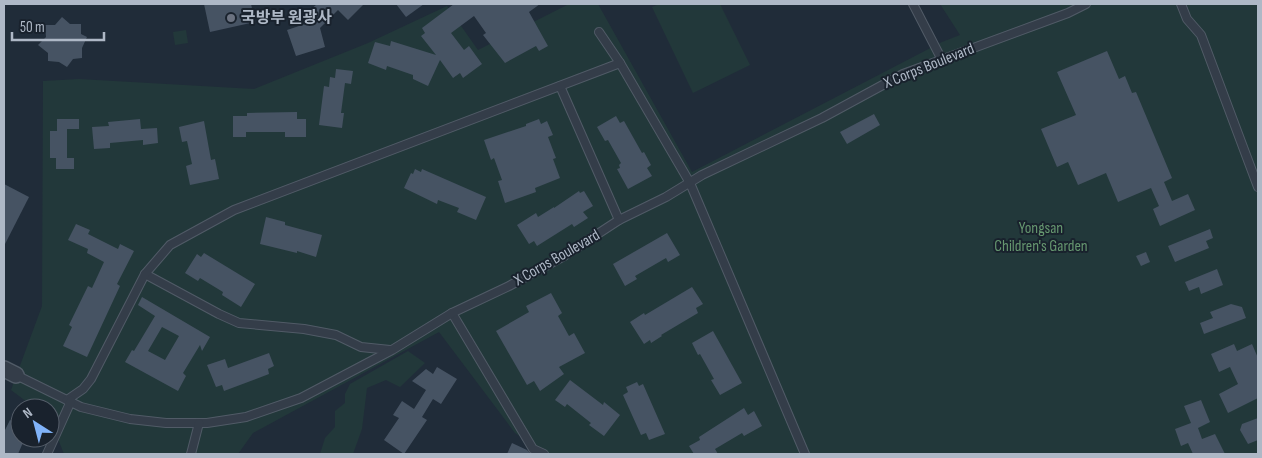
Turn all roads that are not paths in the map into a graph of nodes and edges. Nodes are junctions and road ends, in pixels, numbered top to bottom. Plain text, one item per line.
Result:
1 (913, 4) edge
2 (1086, 4) edge
3 (1181, 4) edge
4 (599, 32) dead end
5 (942, 60) junction
6 (620, 64) junction
7 (560, 86) junction
8 (690, 183) junction
9 (1258, 187) edge
10 (619, 220) junction
11 (146, 274) junction
12 (452, 314) junction
13 (392, 350) junction
14 (10, 372) edge
15 (69, 401) junction
16 (199, 423) junction
17 (47, 454) edge
18 (191, 454) edge
19 (544, 454) edge
20 (805, 454) edge

1 - 5 lane
2 - 5 lane, X Corps Boulevard
3 - 9 lane
4 - 6 lane
5 - 8 lane, X Corps Boulevard
6 - 7 lane
6 - 8 lane
7 - 10 lane
7 - 11 lane
8 - 10 lane, X Corps Boulevard
8 - 20 lane
10 - 12 lane, X Corps Boulevard
11 - 13 lane
11 - 15 lane
12 - 13 lane, X Corps Boulevard
12 - 19 lane
13 - 16 lane, X Corps Boulevard
14 - 15 lane, X Corps Boulevard
15 - 16 lane, X Corps Boulevard
15 - 17 lane
16 - 18 lane

